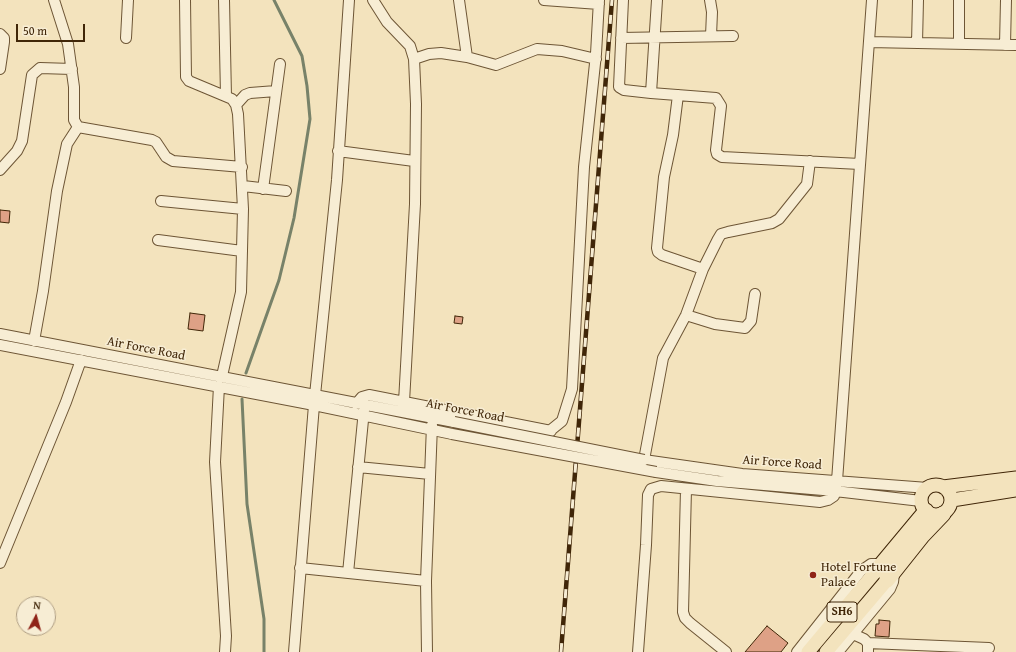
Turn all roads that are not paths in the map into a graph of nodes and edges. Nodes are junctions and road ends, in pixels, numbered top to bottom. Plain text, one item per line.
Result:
1 (54, 0) edge
2 (128, 0) edge
3 (185, 0) edge
4 (224, 0) edge
5 (348, 0) edge
6 (373, 0) edge
7 (459, 0) edge
8 (544, 0) edge
9 (623, 0) edge
10 (657, 0) edge
11 (710, 0) edge
12 (872, 0) edge
13 (918, 0) edge
14 (959, 0) edge
15 (1006, 0) edge
16 (599, 2) edge
17 (0, 34) edge
18 (711, 36) junction
19 (733, 36) dead end
20 (126, 38) dead end
21 (621, 38) junction
22 (655, 38) junction
23 (869, 42) junction
24 (917, 43) junction
25 (959, 44) junction
26 (1005, 45) junction
27 (1016, 45) edge
28 (467, 57) junction
29 (414, 59) junction
30 (596, 59) junction
31 (280, 64) dead end
32 (0, 69) edge
33 (72, 69) junction
34 (276, 91) junction
35 (651, 93) junction
36 (678, 95) junction
37 (226, 96) junction
38 (236, 105) junction
39 (78, 127) junction
40 (338, 151) junction
41 (414, 161) junction
42 (810, 162) junction
43 (860, 164) junction
44 (242, 167) junction
45 (0, 170) edge
46 (243, 186) junction
47 (263, 189) junction
48 (286, 191) dead end
49 (161, 201) dead end
50 (243, 209) junction
51 (158, 240) dead end
52 (242, 251) junction
53 (703, 269) junction
54 (755, 294) dead end
55 (686, 315) junction
56 (0, 334) edge
57 (34, 341) junction
58 (0, 345) edge
59 (81, 360) junction
60 (221, 381) junction
61 (315, 400) junction
62 (404, 402) junction
63 (362, 408) junction
64 (432, 417) junction
65 (432, 430) junction
66 (550, 431) junction
67 (540, 438) junction
68 (644, 460) junction
69 (358, 467) junction
70 (430, 474) junction
71 (1016, 478) edge
72 (836, 486) junction
73 (943, 487) junction
74 (928, 488) junction
75 (686, 489) junction
76 (1016, 490) edge
77 (952, 500) junction
78 (923, 506) junction
79 (942, 514) junction
80 (0, 563) edge
81 (300, 568) junction
82 (885, 572) junction
83 (348, 573) junction
84 (426, 581) junction
85 (853, 634) junction
86 (868, 647) edge
87 (989, 648) dead end
88 (224, 652) edge
89 (294, 652) edge
90 (427, 652) edge
91 (638, 652) edge
92 (726, 652) edge
93 (797, 652) edge
94 (808, 652) edge
95 (826, 652) edge
96 (838, 652) edge

1 - 33 street
2 - 20 street
3 - 37 street
4 - 37 street
5 - 40 street
6 - 29 street
7 - 28 street
8 - 16 street
9 - 21 street
10 - 22 street
11 - 18 street
12 - 23 street
13 - 24 street
14 - 25 street
15 - 26 street
16 - 30 street
17 - 32 street
18 - 19 street
18 - 22 street
21 - 22 street
21 - 35 street
22 - 35 street
23 - 24 street
23 - 43 street
24 - 25 street
25 - 26 street
26 - 27 street
28 - 29 street
28 - 30 street
29 - 41 street
30 - 66 street
31 - 34 street
33 - 39 street
33 - 45 street
34 - 38 street
34 - 47 street
35 - 36 street
36 - 42 street
36 - 53 street
37 - 38 street
38 - 44 street
39 - 44 street
39 - 57 street
40 - 41 street
40 - 61 street
41 - 62 street
42 - 43 street
42 - 53 street
43 - 72 street
44 - 46 street
46 - 47 street
46 - 50 street
47 - 48 street
49 - 50 street
50 - 52 street
51 - 52 street
52 - 60 street
53 - 55 street
54 - 55 street
55 - 68 street
56 - 57 street, Air Force Road
57 - 60 street, Air Force Road
58 - 59 street, Air Force Road
59 - 60 street, Air Force Road
59 - 80 street
60 - 61 street, Air Force Road
60 - 88 street
61 - 63 street, Air Force Road
61 - 63 street, Air Force Road
61 - 81 street
62 - 63 street
62 - 66 street
63 - 64 street, Air Force Road
63 - 65 street, Air Force Road
63 - 69 street
64 - 65 street
64 - 67 street, Air Force Road, bridge
65 - 70 street
65 - 72 street, Air Force Road, bridge
66 - 67 street
67 - 68 street, Air Force Road, bridge
68 - 72 street, Air Force Road
69 - 70 street
69 - 83 street
70 - 84 street
71 - 73 main road
72 - 74 street, Air Force Road
72 - 75 street
72 - 78 street, Air Force Road
73 - 74 main road
73 - 77 main road
74 - 78 main road, SH6
75 - 91 street
75 - 92 street
76 - 77 main road
77 - 79 main road, SH6
78 - 79 main road
78 - 82 highway, SH6
79 - 82 highway, SH6
81 - 83 street
81 - 89 street
82 - 85 street
82 - 93 street
82 - 94 main road, SH6
82 - 95 main road, SH6
83 - 84 street
84 - 90 street
85 - 86 street
85 - 96 street
86 - 87 street

